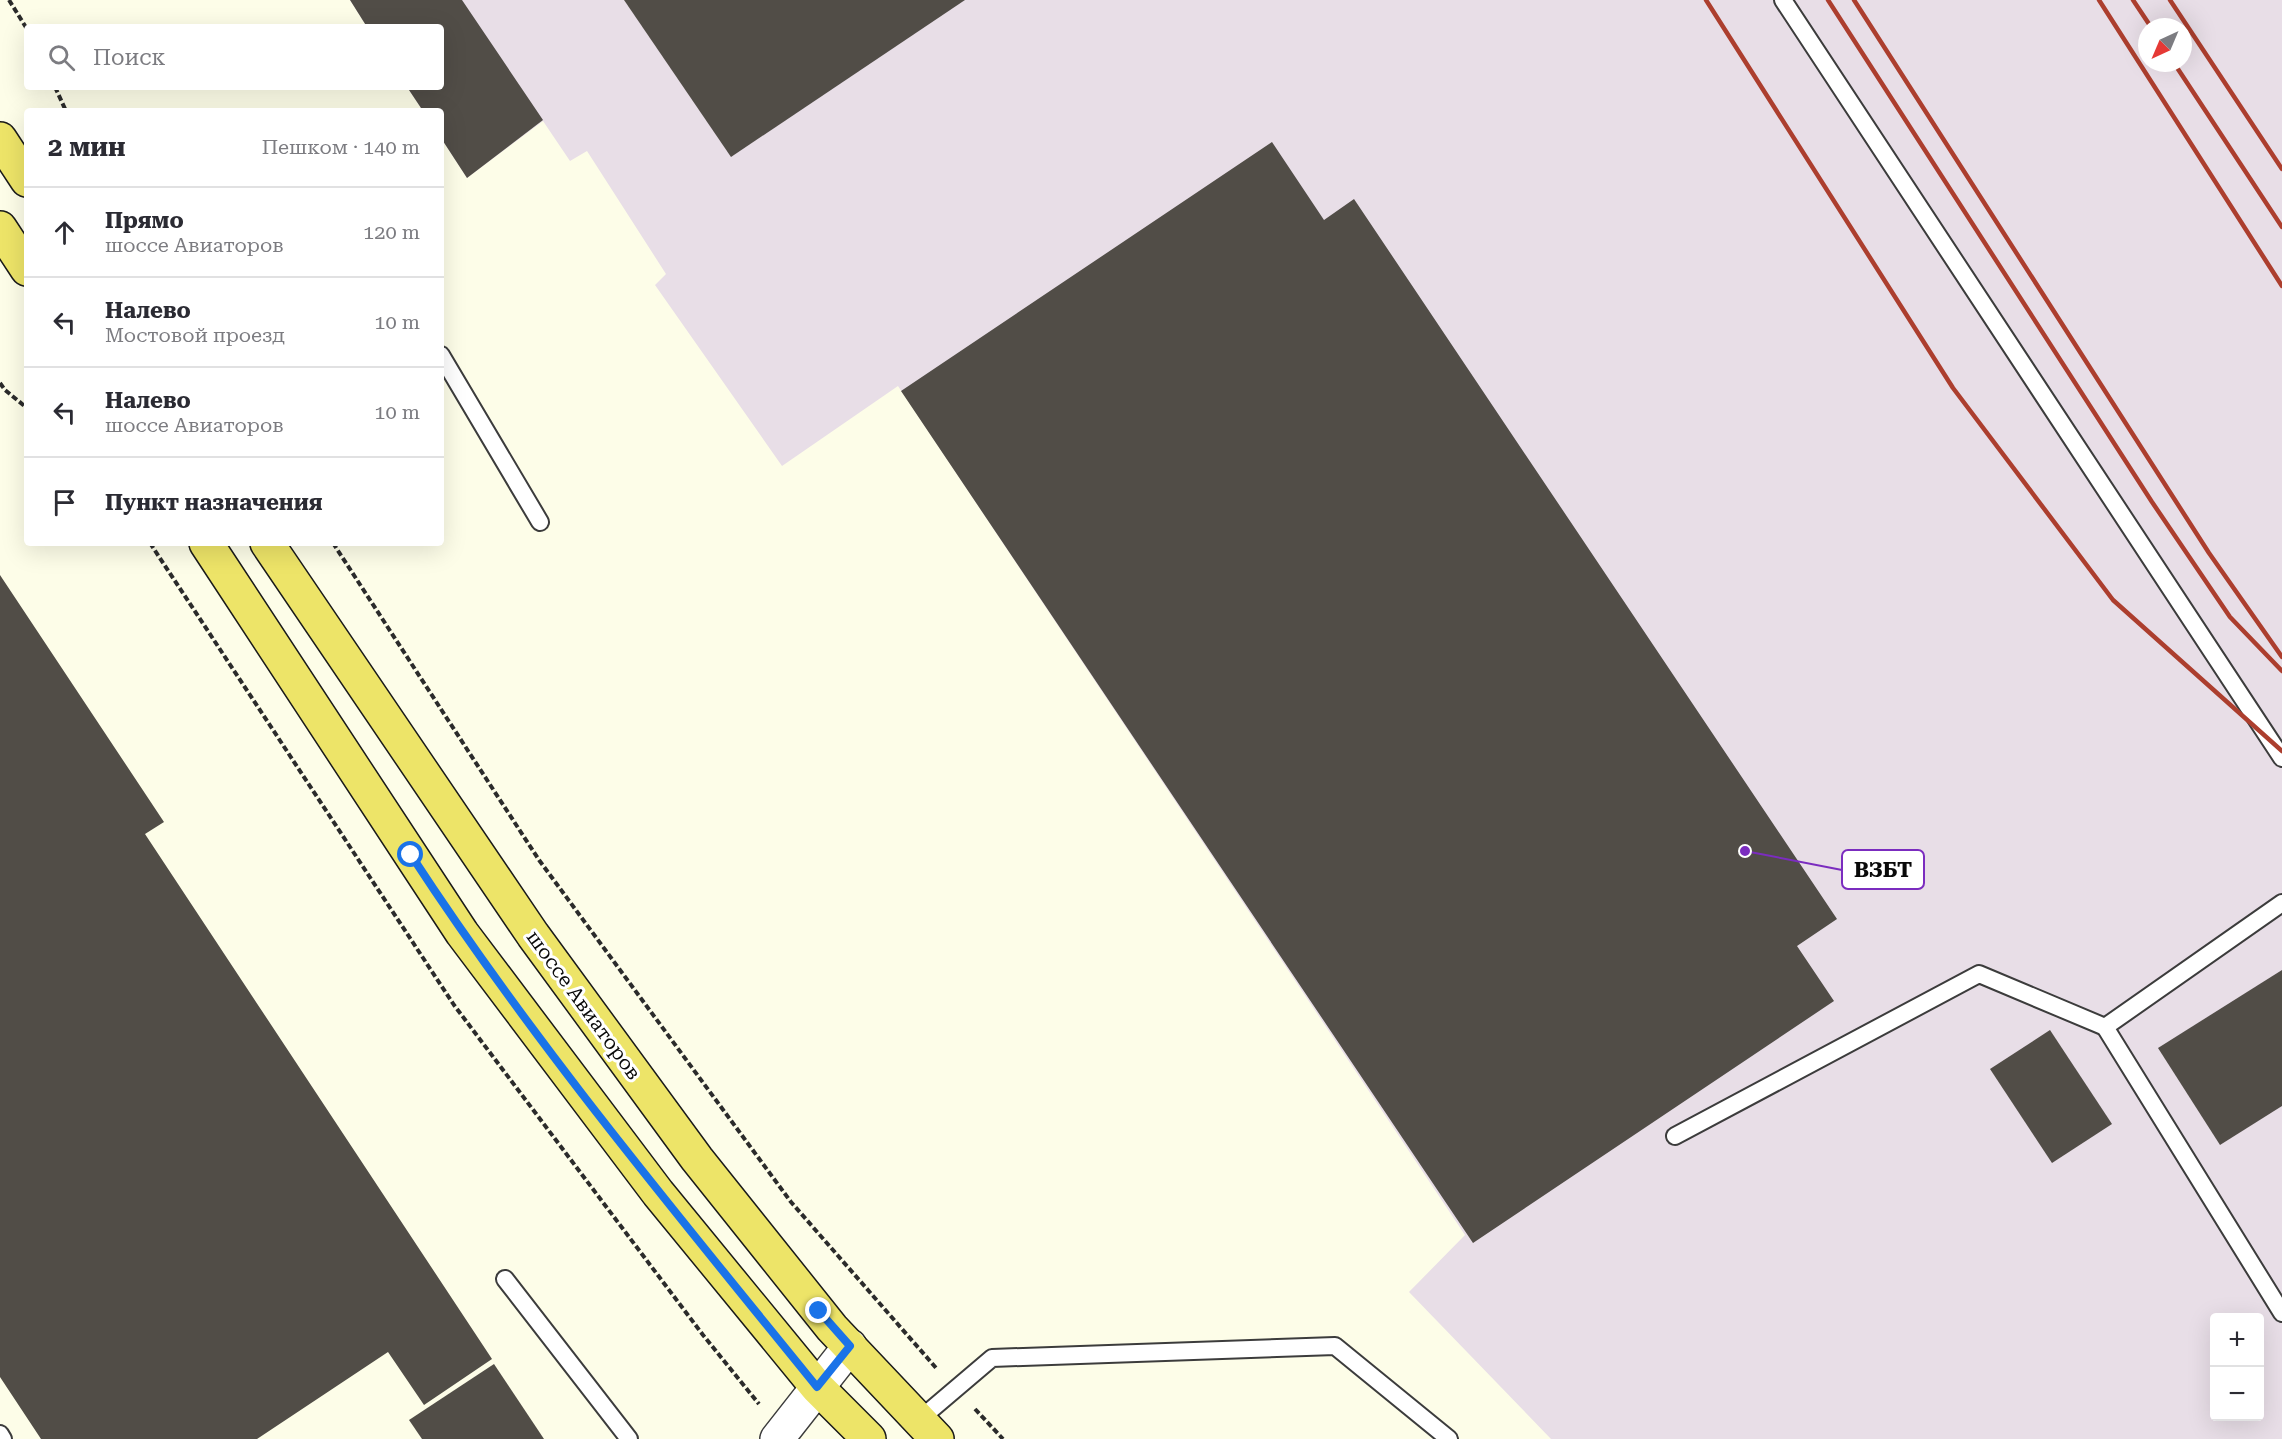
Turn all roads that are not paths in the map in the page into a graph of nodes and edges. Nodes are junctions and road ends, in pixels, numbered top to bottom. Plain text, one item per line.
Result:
1 (1783, 0) edge
2 (0, 138) edge
3 (24, 175) edge
4 (0, 228) edge
5 (24, 264) edge
6 (444, 360) edge
7 (540, 522) dead end
8 (208, 546) edge
9 (269, 546) edge
10 (2282, 758) edge
11 (2282, 903) edge
12 (2105, 1027) junction
13 (1675, 1136) dead end
14 (505, 1279) dead end
15 (2282, 1312) edge
16 (850, 1346) junction
17 (817, 1387) junction
18 (928, 1430) edge
19 (0, 1434) edge
20 (780, 1436) edge
21 (3, 1439) edge
22 (629, 1439) edge
23 (869, 1439) edge
24 (1449, 1439) edge

1 - 10 lane
2 - 3 main road
4 - 5 main road
6 - 7 lane
8 - 17 main road
9 - 16 main road, шоссе Авиаторов
11 - 12 lane
12 - 13 lane
12 - 15 lane
14 - 22 lane
16 - 17 street
16 - 18 main road, шоссе Авиаторов
17 - 20 street
17 - 23 main road
18 - 24 lane
19 - 21 lane

